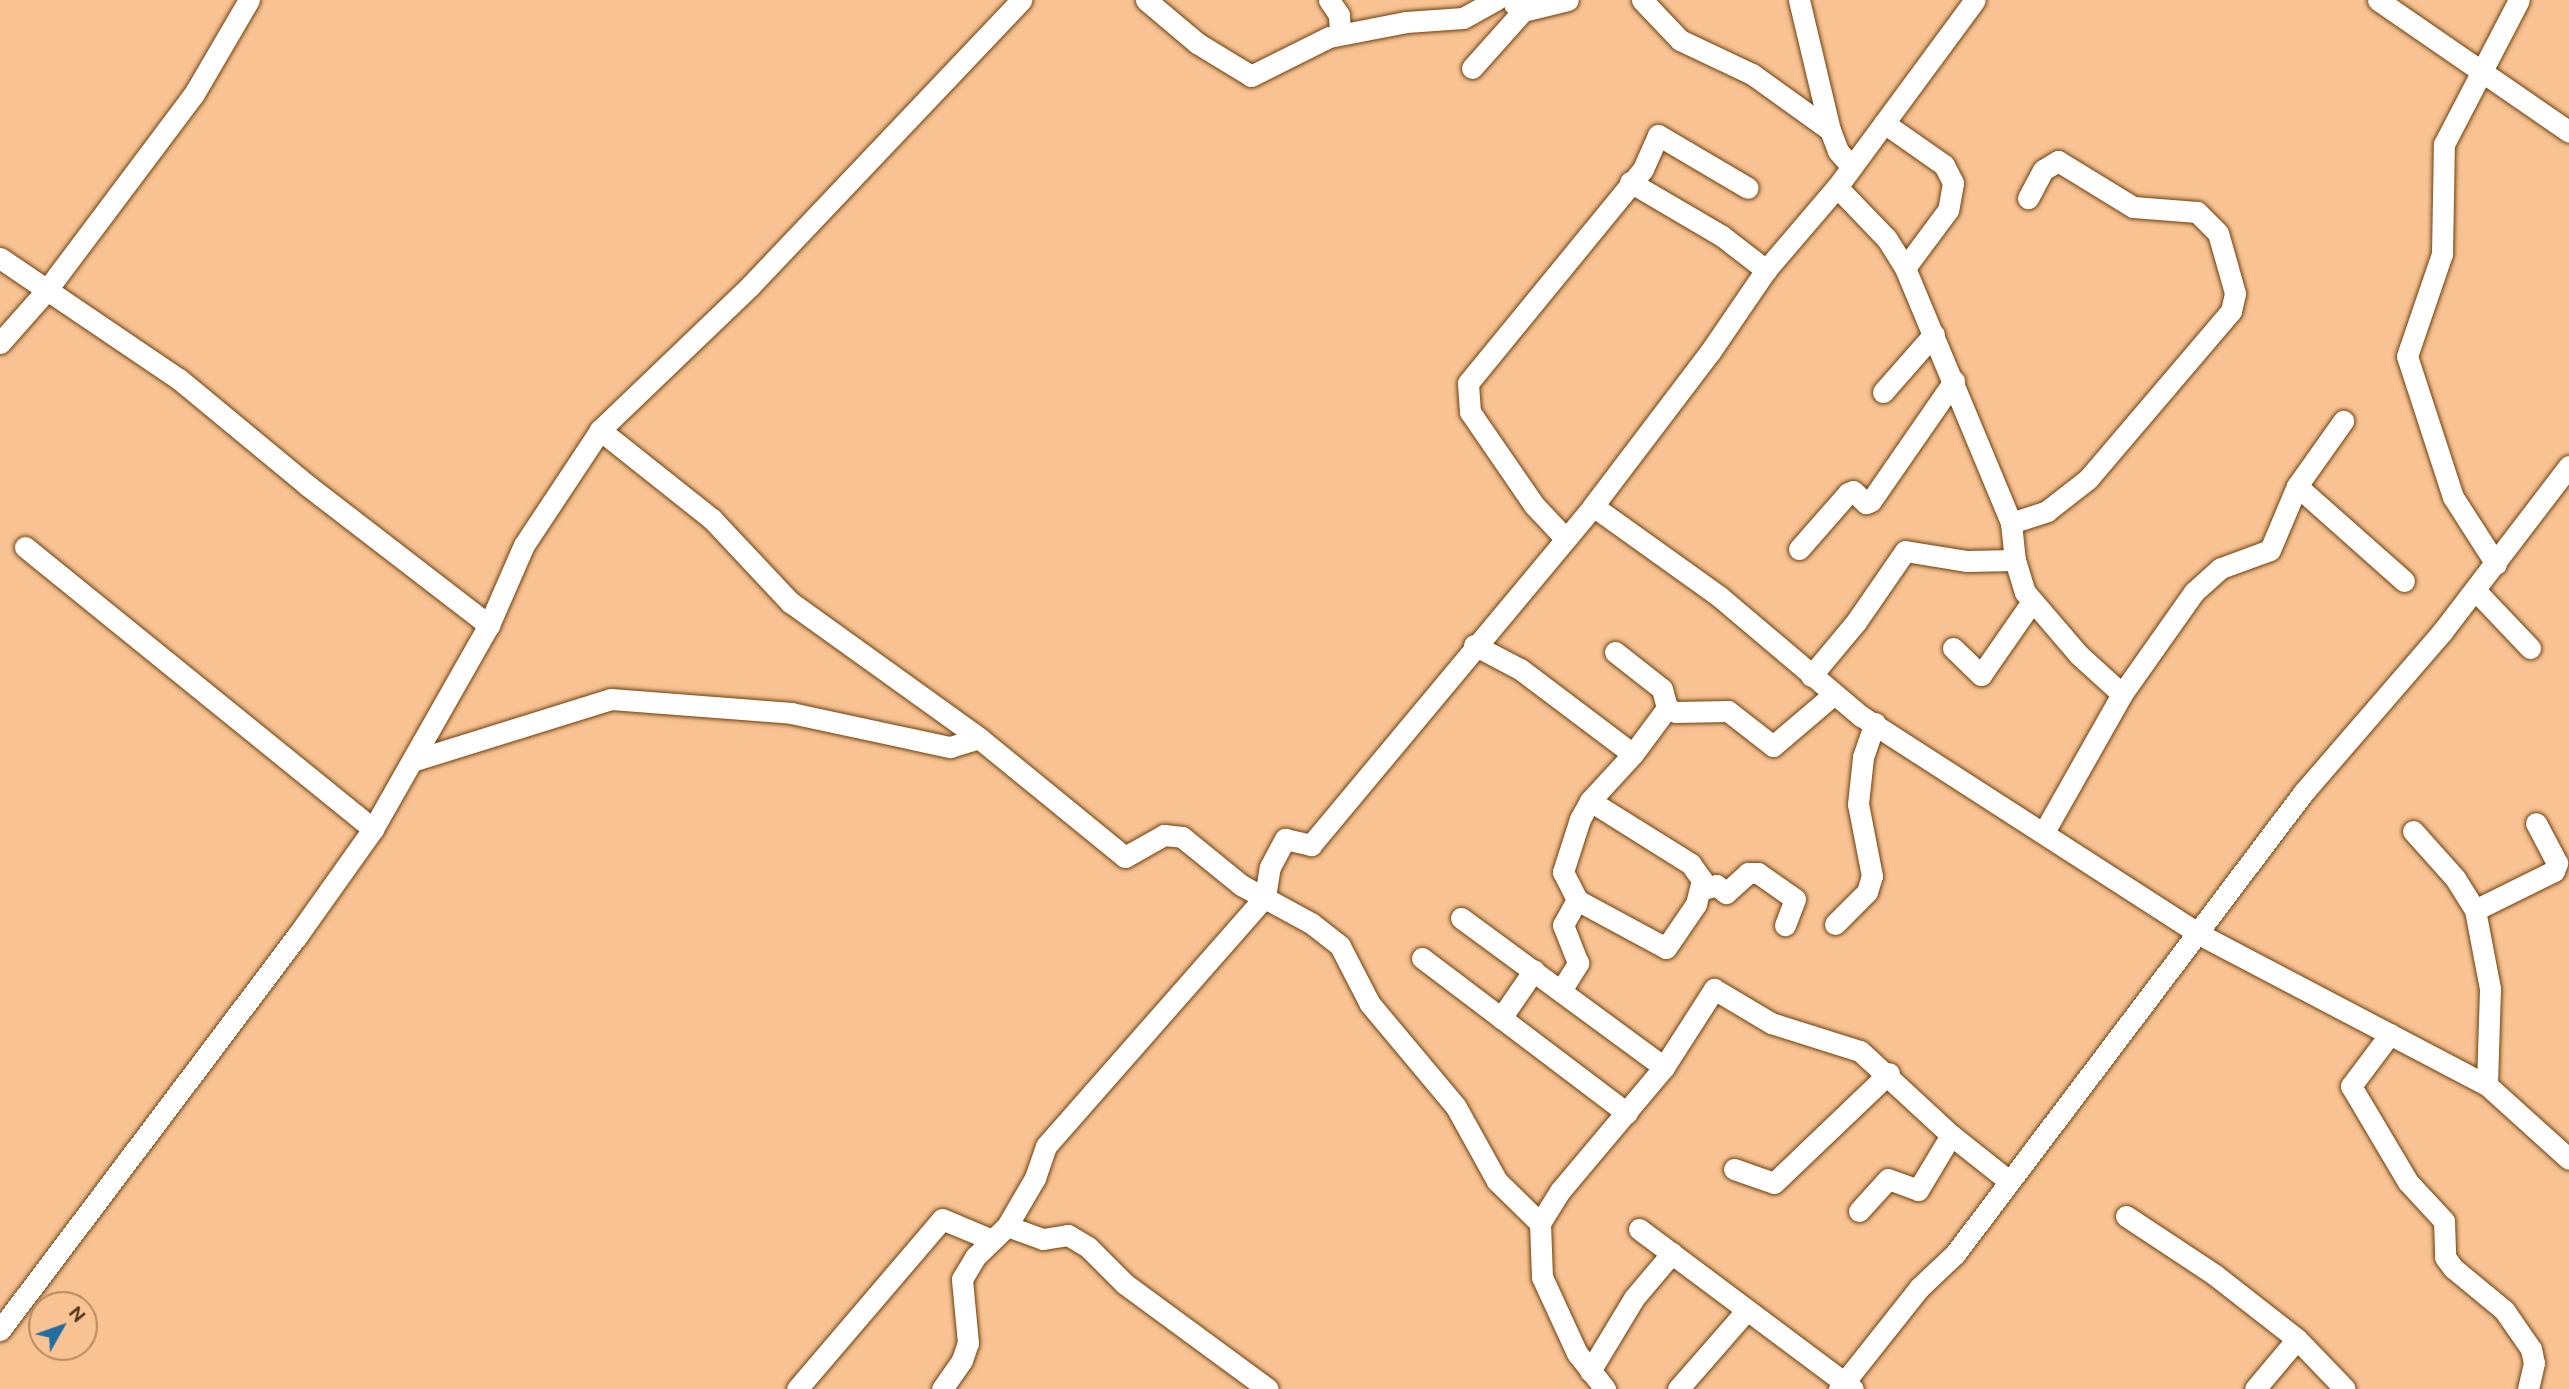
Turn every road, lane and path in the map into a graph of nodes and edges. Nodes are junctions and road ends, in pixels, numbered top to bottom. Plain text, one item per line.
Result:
1 (249, 0) edge
2 (1021, 0) edge
3 (1146, 0) edge
4 (1329, 0) edge
5 (1496, 0) edge
6 (1568, 0) edge
7 (1642, 0) edge
8 (1799, 0) edge
9 (1975, 0) edge
10 (2378, 0) edge
11 (2519, 0) edge
12 (1516, 5) edge
13 (1340, 34) junction
14 (1472, 68) dead end
15 (2484, 71) junction
16 (1884, 123) junction
17 (1830, 130) junction
18 (2569, 132) edge
19 (1852, 167) junction
20 (1630, 182) junction
21 (1837, 187) junction
22 (1748, 188) dead end
23 (2028, 198) dead end
24 (0, 258) edge
25 (1905, 268) junction
26 (1766, 270) junction
27 (46, 291) junction
28 (1934, 334) junction
29 (0, 343) edge
30 (1954, 381) junction
31 (1883, 392) dead end
32 (2343, 421) dead end
33 (600, 430) junction
34 (2569, 466) edge
35 (2297, 486) junction
36 (1593, 506) junction
37 (2011, 523) junction
38 (1566, 538) junction
39 (25, 547) dead end
40 (1799, 549) dead end
41 (2015, 560) junction
42 (2496, 564) junction
43 (2404, 581) dead end
44 (2475, 590) junction
45 (2031, 603) junction
46 (489, 625) junction
47 (1474, 645) junction
48 (1953, 648) dead end
49 (2530, 648) dead end
50 (1615, 652) dead end
51 (1811, 676) junction
52 (2122, 694) junction
53 (1833, 695) junction
54 (1667, 708) junction
55 (1875, 723) junction
56 (979, 738) junction
57 (1633, 754) junction
58 (412, 761) junction
59 (1590, 801) junction
60 (2536, 822) dead end
61 (373, 829) junction
62 (2413, 831) dead end
63 (2044, 832) junction
64 (1704, 889) junction
65 (1265, 897) junction
66 (1577, 900) junction
67 (2475, 910) junction
68 (1461, 918) dead end
69 (1835, 924) dead end
70 (1785, 925) dead end
71 (2199, 934) junction
72 (1422, 958) dead end
73 (1534, 970) junction
74 (1562, 989) junction
75 (1501, 1018) junction
76 (2390, 1034) junction
77 (1664, 1066) junction
78 (1888, 1073) junction
79 (2487, 1085) junction
80 (1627, 1113) junction
81 (1951, 1135) junction
82 (2567, 1154) edge
83 (1734, 1169) dead end
84 (2009, 1181) junction
85 (1859, 1212) dead end
86 (2126, 1216) dead end
87 (1540, 1223) junction
88 (1639, 1229) dead end
89 (999, 1233) junction
90 (1672, 1252) junction
91 (1746, 1311) junction
92 (0, 1329) edge
93 (2297, 1339) junction
94 (1590, 1371) junction
95 (1845, 1387) edge
96 (797, 1389) edge
97 (942, 1389) edge
98 (1268, 1389) edge
99 (1605, 1389) edge
100 (1678, 1389) edge
101 (2255, 1389) edge
102 (2345, 1389) edge
103 (2528, 1389) edge

1 - 27 street
2 - 33 street
3 - 13 street
4 - 13 street
5 - 13 street
6 - 12 street
7 - 17 street
8 - 17 street
9 - 16 street
10 - 15 street
11 - 15 street
12 - 14 street
15 - 18 street
15 - 42 street
16 - 19 street
16 - 25 street
17 - 19 street
19 - 21 street
20 - 22 street
20 - 26 street
20 - 38 street
21 - 25 street
21 - 26 street
23 - 37 street
24 - 27 street
25 - 28 street
26 - 36 street
27 - 29 street
27 - 46 street
28 - 30 street
28 - 31 street
30 - 37 street
30 - 40 street
32 - 35 street
33 - 46 street
33 - 56 street
34 - 42 street
35 - 43 street
35 - 52 street
36 - 38 street
36 - 51 street
37 - 41 street
38 - 47 street
39 - 61 street
41 - 45 street
41 - 51 street
42 - 44 street
44 - 49 street
44 - 71 street
45 - 48 street
45 - 52 street
46 - 58 street
47 - 57 street
47 - 65 street
50 - 54 street
51 - 53 street
52 - 63 street
53 - 54 street
53 - 55 street
54 - 57 street
55 - 63 street
55 - 69 street
56 - 58 street
56 - 65 street
57 - 59 street
58 - 61 street
59 - 64 street
59 - 66 street
60 - 67 street
61 - 92 street
62 - 67 street
63 - 71 street
64 - 66 street
64 - 70 street
65 - 87 street
65 - 89 street
66 - 74 street
67 - 79 street
68 - 73 street
71 - 76 street
71 - 84 street
72 - 75 street
73 - 74 street
73 - 75 street
74 - 77 street
75 - 80 street
76 - 79 street
76 - 103 street
77 - 78 street
77 - 80 street
78 - 81 street
78 - 83 street
79 - 82 street
80 - 87 street
81 - 84 street
81 - 85 street
84 - 95 street
86 - 93 street
87 - 94 street
88 - 90 street
89 - 96 street
89 - 97 street
89 - 98 street
90 - 91 street
90 - 94 street
91 - 95 street
91 - 100 street
93 - 101 street
93 - 102 street
94 - 99 street

